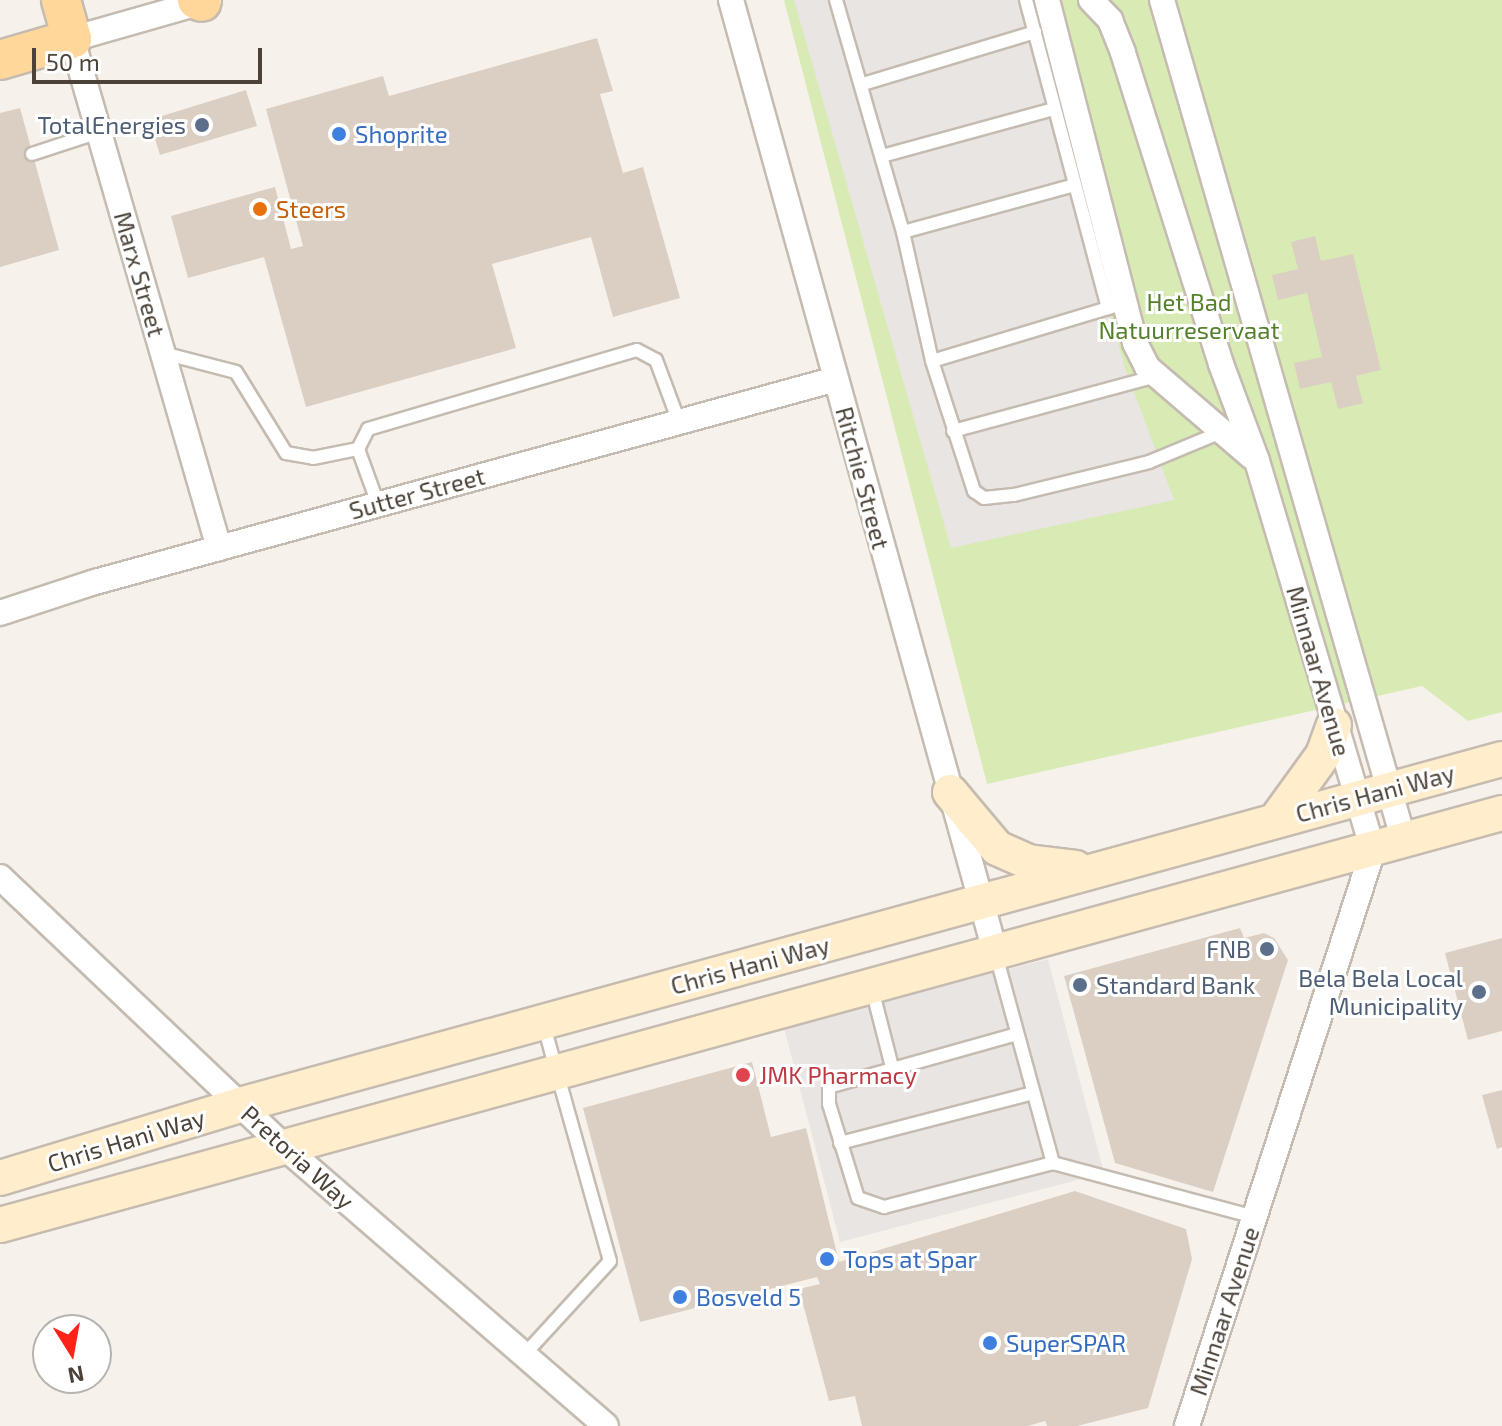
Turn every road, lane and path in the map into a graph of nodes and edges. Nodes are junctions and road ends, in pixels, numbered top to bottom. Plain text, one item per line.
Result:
1 (61, 0) edge
2 (731, 0) edge
3 (836, 0) edge
4 (1026, 0) edge
5 (1047, 0) edge
6 (1091, 0) edge
7 (1162, 0) edge
8 (203, 1) edge
9 (1035, 32) junction
10 (72, 39) junction
11 (0, 60) edge
12 (863, 84) junction
13 (1054, 109) junction
14 (99, 132) junction
15 (32, 154) dead end
16 (882, 156) junction
17 (1075, 185) junction
18 (903, 232) junction
19 (1117, 306) junction
20 (163, 353) junction
21 (932, 361) junction
22 (1157, 376) junction
23 (836, 379) junction
24 (679, 422) junction
25 (953, 431) junction
26 (1224, 431) junction
27 (358, 449) junction
28 (1257, 461) junction
29 (378, 504) junction
30 (219, 548) junction
31 (0, 613) edge
32 (1334, 725) junction
33 (1502, 759) edge
34 (950, 792) junction
35 (1373, 794) junction
36 (1502, 813) edge
37 (1276, 820) junction
38 (1389, 846) junction
39 (1124, 863) junction
40 (0, 877) edge
41 (981, 902) junction
42 (996, 955) junction
43 (872, 989) junction
44 (543, 1022) junction
45 (1017, 1034) junction
46 (892, 1067) junction
47 (557, 1073) junction
48 (1033, 1093) junction
49 (240, 1105) junction
50 (840, 1143) junction
51 (283, 1146) junction
52 (1053, 1163) junction
53 (0, 1178) edge
54 (1255, 1217) junction
55 (0, 1225) edge
56 (524, 1355) junction
57 (606, 1426) edge
58 (1187, 1426) edge

1 - 10 main road, Marx Street
2 - 23 street, Ritchie Street
3 - 12 lane
4 - 9 lane
5 - 19 street
6 - 28 street, Minnaar Avenue
7 - 35 street
8 - 10 street
9 - 12 lane
9 - 13 lane
10 - 11 main road
10 - 14 street, Marx Street
12 - 16 lane
13 - 16 lane
13 - 17 lane
14 - 15 lane
14 - 20 street, Marx Street
16 - 18 lane
17 - 18 lane
17 - 19 lane
18 - 21 lane
19 - 21 lane
19 - 22 street
20 - 27 lane
20 - 30 street, Marx Street
21 - 25 lane
22 - 25 lane
22 - 26 street
23 - 24 street, Sutter Street
23 - 34 street, Ritchie Street
24 - 27 lane
24 - 29 street, Sutter Street
25 - 26 lane
26 - 28 street
27 - 29 lane
28 - 32 street, Minnaar Avenue
29 - 30 street, Sutter Street
30 - 31 street, Sutter Street
32 - 35 street, Minnaar Avenue
32 - 37 main road
33 - 35 main road, Chris Hani Way
34 - 39 main road
34 - 41 street, Ritchie Street
35 - 37 main road, Chris Hani Way
35 - 38 street, Minnaar Avenue
35 - 38 street
36 - 38 main road, Chris Hani Way
37 - 39 main road, Chris Hani Way
38 - 42 main road, Chris Hani Way
38 - 54 street, Minnaar Avenue
39 - 41 main road, Chris Hani Way
40 - 49 street, Pretoria Way
41 - 42 street, Ritchie Street
41 - 44 main road, Chris Hani Way
42 - 43 main road, Chris Hani Way
42 - 45 lane
43 - 46 lane
43 - 47 main road, Chris Hani Way
44 - 47 lane
44 - 49 main road, Chris Hani Way
45 - 46 lane
45 - 48 lane
46 - 50 lane
47 - 51 main road, Chris Hani Way
47 - 56 lane
48 - 50 lane
48 - 52 lane
49 - 51 street, Pretoria Way
49 - 53 main road, Chris Hani Way
50 - 52 lane
51 - 55 main road, Chris Hani Way
51 - 56 street, Pretoria Way
52 - 54 lane
54 - 58 street, Minnaar Avenue
56 - 57 street, Pretoria Way

